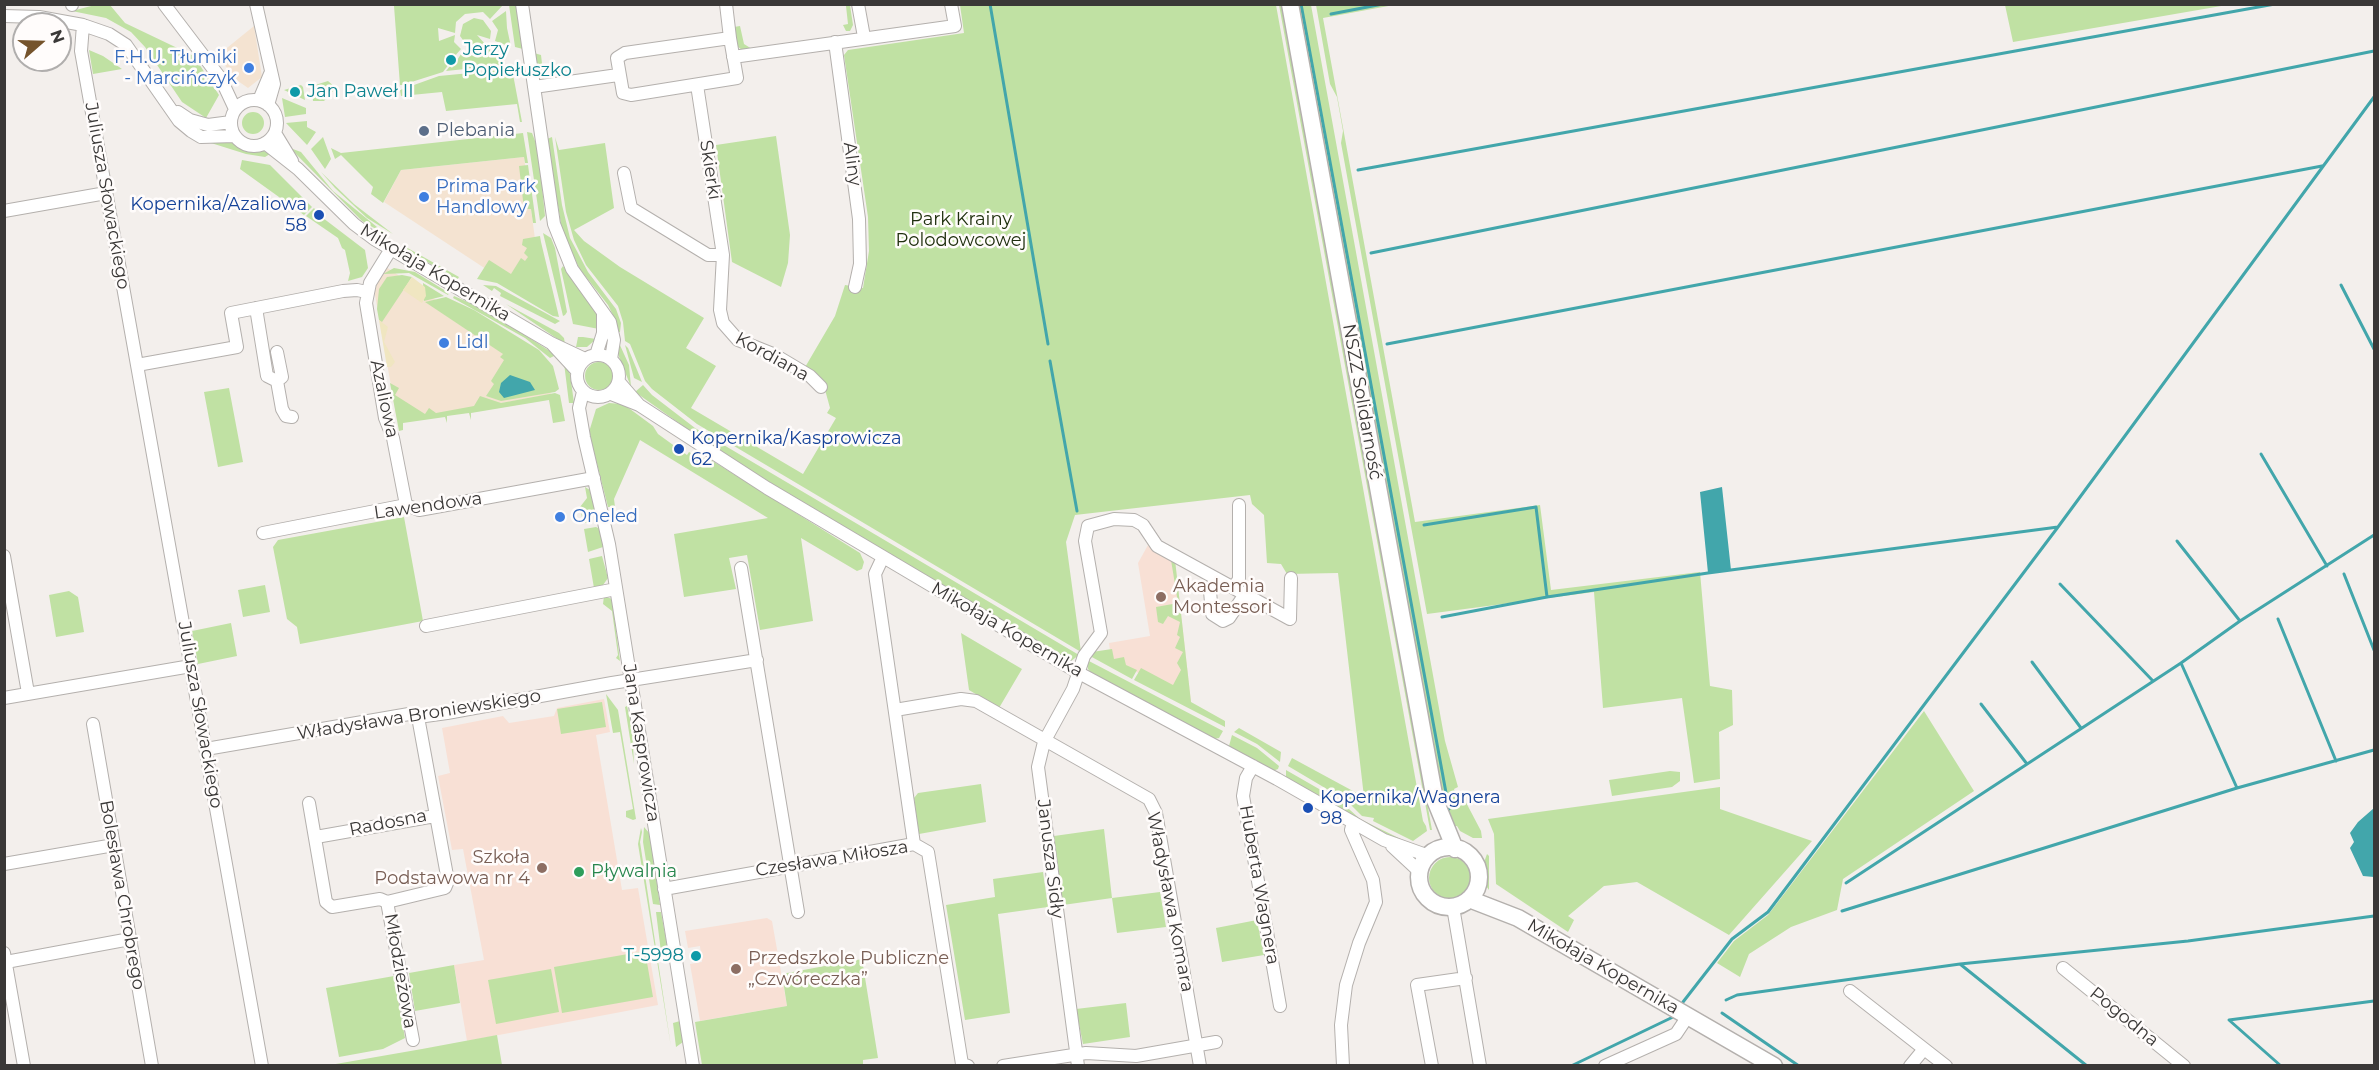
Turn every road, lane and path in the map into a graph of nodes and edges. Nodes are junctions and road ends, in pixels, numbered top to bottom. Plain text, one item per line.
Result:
1 (164, 4) edge
2 (256, 4) edge
3 (522, 4) edge
4 (726, 4) edge
5 (858, 4) edge
6 (951, 4) edge
7 (1290, 4) edge
8 (4, 16) edge
9 (83, 25) junction
10 (864, 37) junction
11 (730, 38) junction
12 (835, 42) junction
13 (733, 57) junction
14 (618, 75) junction
15 (221, 79) junction
16 (697, 85) junction
17 (534, 87) junction
18 (246, 101) junction
19 (264, 103) junction
20 (169, 106) junction
21 (235, 109) junction
22 (231, 122) junction
23 (275, 133) junction
24 (235, 136) junction
25 (265, 143) junction
26 (298, 169) junction
27 (624, 173) dead end
28 (106, 193) junction
29 (4, 211) edge
30 (391, 249) junction
31 (723, 255) junction
32 (855, 287) dead end
33 (367, 292) junction
34 (256, 308) junction
35 (603, 311) junction
36 (552, 343) junction
37 (277, 352) dead end
38 (591, 357) junction
39 (611, 359) junction
40 (137, 365) junction
41 (577, 371) junction
42 (277, 381) junction
43 (619, 382) junction
44 (821, 387) dead end
45 (583, 392) junction
46 (611, 394) junction
47 (595, 398) junction
48 (639, 405) junction
49 (292, 417) dead end
50 (582, 421) junction
51 (594, 478) junction
52 (406, 505) junction
53 (1239, 506) dead end
54 (263, 533) dead end
55 (4, 556) edge
56 (883, 557) junction
57 (741, 568) dead end
58 (1291, 578) dead end
59 (1216, 579) junction
60 (616, 589) junction
61 (1240, 591) junction
62 (426, 626) dead end
63 (757, 660) junction
64 (191, 666) junction
65 (1078, 673) junction
66 (631, 680) junction
67 (28, 693) junction
68 (4, 698) edge
69 (895, 710) junction
70 (418, 717) junction
71 (93, 724) dead end
72 (1044, 742) junction
73 (206, 749) junction
74 (1253, 766) junction
75 (1435, 801) junction
76 (309, 803) dead end
77 (435, 816) junction
78 (1353, 822) junction
79 (316, 837) junction
80 (1384, 840) junction
81 (914, 844) junction
82 (114, 845) junction
83 (1455, 849) junction
84 (1432, 853) junction
85 (4, 864) edge
86 (790, 865) junction
87 (1420, 872) junction
88 (1478, 884) junction
89 (664, 889) junction
90 (1469, 899) junction
91 (387, 902) junction
92 (1453, 907) junction
93 (798, 912) dead end
94 (1518, 918) junction
95 (130, 939) junction
96 (5, 957) edge
97 (2063, 968) dead end
98 (1466, 978) junction
99 (7, 981) edge
100 (1850, 991) dead end
101 (1280, 1006) dead end
102 (1688, 1016) junction
103 (413, 1040) dead end
104 (1216, 1042) dead end
105 (1196, 1046) junction
106 (1924, 1048) junction
107 (1076, 1060) edge
108 (1343, 1064) edge
109 (24, 1065) edge
110 (152, 1065) edge
111 (262, 1065) edge
112 (693, 1065) edge
113 (965, 1065) edge
114 (1003, 1065) edge
115 (1200, 1065) edge
116 (1432, 1065) edge
117 (1480, 1065) edge
118 (1605, 1065) edge
119 (1774, 1065) edge
120 (1910, 1065) edge
121 (1946, 1065) edge
122 (2184, 1065) edge

1 - 15 street
2 - 19 street
3 - 17 street
4 - 11 street
5 - 10 street
6 - 10 street
7 - 75 main road, NSZZ Solidarność
8 - 9 street
9 - 20 street
9 - 28 street, Juliusza Słowackiego
10 - 12 street
11 - 13 street
11 - 14 street
12 - 13 street
12 - 32 street, Aliny
13 - 16 street
14 - 16 street
14 - 17 street
15 - 18 street
15 - 21 street
16 - 31 street, Skierki
17 - 35 street
18 - 19 street
18 - 21 street
19 - 23 street
20 - 22 street
20 - 24 street
21 - 22 street
22 - 24 street
23 - 25 street
23 - 26 street, Mikołaja Kopernika
24 - 25 street
25 - 26 street, Mikołaja Kopernika
26 - 30 street, Mikołaja Kopernika
27 - 31 street
28 - 29 street
28 - 40 street, Juliusza Słowackiego
30 - 33 street
30 - 36 street, Mikołaja Kopernika
31 - 44 street, Kordiana
33 - 34 street
33 - 52 street, Azaliowa
34 - 40 street
34 - 42 street
35 - 38 street
35 - 39 street
36 - 38 street, Mikołaja Kopernika
36 - 41 street, Mikołaja Kopernika
37 - 42 street
38 - 39 street
38 - 41 street
39 - 43 street
40 - 64 street, Juliusza Słowackiego
41 - 45 street
42 - 49 street
43 - 46 street
43 - 48 street, Mikołaja Kopernika
45 - 47 street
45 - 50 street, Jana Kasprowicza
46 - 47 street
46 - 48 street, Mikołaja Kopernika
47 - 50 street
48 - 56 street, Mikołaja Kopernika
50 - 51 street, Jana Kasprowicza
51 - 52 street, Lawendowa
51 - 60 street, Jana Kasprowicza
52 - 54 street, Lawendowa
53 - 61 street
55 - 67 street
56 - 65 street, Mikołaja Kopernika
56 - 69 street
57 - 63 street
58 - 61 street
59 - 61 street
59 - 61 street
59 - 65 street, Janusza Sidły
60 - 62 street
60 - 66 street, Jana Kasprowicza
63 - 66 street, Władysława Broniewskiego
63 - 86 street
64 - 67 street
64 - 73 street, Juliusza Słowackiego
65 - 72 street, Janusza Sidły
65 - 74 street, Mikołaja Kopernika
66 - 70 street, Władysława Broniewskiego
66 - 89 street, Jana Kasprowicza
67 - 68 street
69 - 72 street, Władysława Komara
69 - 81 street
70 - 73 street, Władysława Broniewskiego
70 - 77 street, Radosna
71 - 82 street, Bolesława Chrobrego
72 - 105 street, Władysława Komara
72 - 107 street, Janusza Sidły
73 - 111 street, Juliusza Słowackiego
74 - 78 street, Mikołaja Kopernika
74 - 101 street, Huberta Wagnera
75 - 83 main road, NSZZ Solidarność
75 - 84 main road, NSZZ Solidarność
76 - 79 street, Młodzieżowa
77 - 79 street, Radosna
77 - 91 street, Młodzieżowa
78 - 80 street, Mikołaja Kopernika
78 - 108 street
79 - 91 street, Młodzieżowa
80 - 84 street, Mikołaja Kopernika
80 - 87 street, Mikołaja Kopernika
81 - 86 street, Czesława Miłosza
81 - 113 street, Czesława Miłosza
82 - 85 street
82 - 95 street, Bolesława Chrobrego
83 - 84 main road, Mikołaja Kopernika
83 - 88 main road
84 - 87 main road
86 - 89 street, Czesława Miłosza
86 - 93 street
87 - 92 main road
88 - 90 main road
88 - 94 main road, Mikołaja Kopernika
89 - 112 street, Jana Kasprowicza
90 - 92 main road
90 - 94 main road, Mikołaja Kopernika
91 - 103 street, Młodzieżowa
92 - 98 street
94 - 102 main road, Mikołaja Kopernika
95 - 96 street
95 - 110 street, Bolesława Chrobrego
96 - 99 street
97 - 122 street, Pogodna
98 - 116 street
98 - 117 street
99 - 109 street
100 - 106 street
102 - 118 street
102 - 119 main road, Mikołaja Kopernika
104 - 105 street
105 - 107 street
105 - 115 street, Władysława Komara
106 - 120 street
106 - 121 street
107 - 114 street

